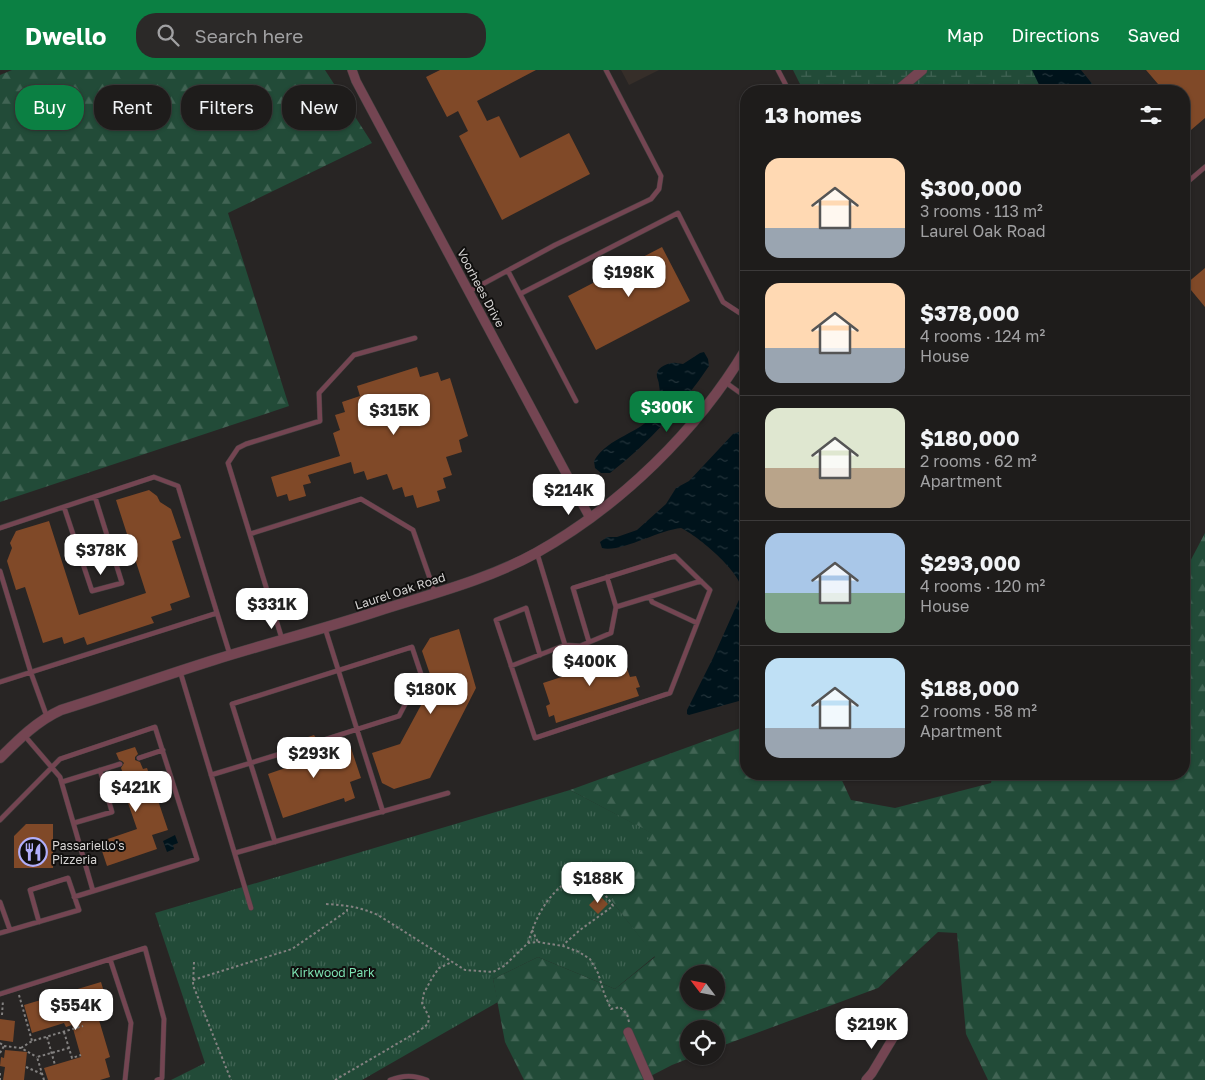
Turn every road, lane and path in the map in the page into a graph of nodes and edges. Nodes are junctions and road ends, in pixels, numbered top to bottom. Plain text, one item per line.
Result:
1 (352, 70) edge
2 (606, 70) edge
3 (778, 70) edge
4 (922, 70) edge
5 (786, 85) edge
6 (905, 85) edge
7 (1205, 167) edge
8 (1190, 180) edge
9 (508, 271) junction
10 (468, 292) junction
11 (520, 294) junction
12 (740, 313) edge
13 (415, 338) dead end
14 (740, 358) edge
15 (724, 382) junction
16 (740, 393) edge
17 (576, 401) dead end
18 (95, 496) junction
19 (64, 507) junction
20 (590, 518) junction
21 (0, 528) edge
22 (250, 534) junction
23 (537, 552) junction
24 (0, 571) edge
25 (608, 577) junction
26 (701, 581) junction
27 (435, 592) junction
28 (650, 597) junction
29 (616, 607) junction
30 (218, 613) junction
31 (697, 623) junction
32 (325, 628) junction
33 (282, 640) junction
34 (589, 642) junction
35 (565, 644) junction
36 (540, 655) junction
37 (230, 656) junction
38 (511, 666) junction
39 (339, 670) junction
40 (180, 671) junction
41 (31, 673) junction
42 (0, 682) edge
43 (47, 717) junction
44 (357, 729) junction
45 (24, 735) junction
46 (317, 742) dead end
47 (162, 750) junction
48 (293, 750) dead end
49 (0, 758) edge
50 (139, 758) dead end
51 (250, 763) junction
52 (120, 764) dead end
53 (52, 767) junction
54 (100, 770) junction
55 (211, 775) junction
56 (62, 782) junction
57 (448, 793) dead end
58 (383, 812) junction
59 (0, 820) edge
60 (74, 823) junction
61 (275, 842) junction
62 (235, 853) junction
63 (93, 891) junction
64 (74, 897) junction
65 (0, 902) edge
66 (326, 904) dead end
67 (347, 905) junction
68 (251, 908) dead end
69 (39, 922) junction
70 (10, 930) junction
71 (532, 930) junction
72 (0, 933) edge
73 (538, 942) junction
74 (528, 943) junction
75 (563, 946) junction
76 (110, 959) junction
77 (194, 962) dead end
78 (453, 962) junction
79 (194, 980) junction
80 (17, 988) junction
81 (2, 993) edge
82 (2, 1014) dead end
83 (83, 1026) dead end
84 (64, 1032) junction
85 (628, 1032) joint
86 (896, 1033) dead end
87 (47, 1037) junction
88 (32, 1041) junction
89 (0, 1043) edge
90 (4, 1046) junction
91 (21, 1048) junction
92 (69, 1048) junction
93 (0, 1053) edge
94 (52, 1053) junction
95 (81, 1055) dead end
96 (37, 1057) junction
97 (55, 1065) dead end
98 (26, 1067) dead end
99 (0, 1073) edge
100 (42, 1074) junction
101 (0, 1080) edge
102 (44, 1080) edge
103 (125, 1080) edge
104 (157, 1080) edge
105 (231, 1080) edge
106 (335, 1080) edge
107 (390, 1080) edge
108 (427, 1080) edge
109 (649, 1080) edge
110 (866, 1080) edge

1 - 10 street, Voorhees Drive
2 - 9 lane
3 - 5 lane
4 - 6 street
7 - 8 lane
9 - 10 lane
9 - 11 lane
10 - 20 street, Voorhees Drive
11 - 12 lane
11 - 17 lane
13 - 22 lane
14 - 15 street, Laurel Oak Road
15 - 16 lane
15 - 20 street, Laurel Oak Road
18 - 19 lane
18 - 19 lane
18 - 30 lane
19 - 21 lane
20 - 23 street, Laurel Oak Road
22 - 27 lane
22 - 33 lane
23 - 27 street, Laurel Oak Road
23 - 35 lane
24 - 41 lane
25 - 26 lane
25 - 29 lane
25 - 34 lane
26 - 28 lane
26 - 31 lane
27 - 32 street, Laurel Oak Road
28 - 29 lane
28 - 31 lane
29 - 34 lane
30 - 37 lane
30 - 41 lane
31 - 38 lane
32 - 33 street, Laurel Oak Road
32 - 39 lane
33 - 37 street, Laurel Oak Road
34 - 35 lane
35 - 36 lane
36 - 38 lane
36 - 38 lane
37 - 40 street, Laurel Oak Road
39 - 44 lane
39 - 44 lane
39 - 51 lane
40 - 43 street, Laurel Oak Road
40 - 55 lane
41 - 42 lane
41 - 43 lane
43 - 45 street, Laurel Oak Road
44 - 46 lane
44 - 58 lane
45 - 49 street, Laurel Oak Road
45 - 53 lane
47 - 50 lane
47 - 53 lane
47 - 63 lane
48 - 51 lane
51 - 55 lane
51 - 61 lane
52 - 54 lane
53 - 56 lane
53 - 59 lane
54 - 56 lane
54 - 60 lane
55 - 62 lane
56 - 60 lane
57 - 58 lane
58 - 61 lane
60 - 63 lane
61 - 62 lane
62 - 68 lane
63 - 64 lane
64 - 69 lane
64 - 69 lane
65 - 70 lane
66 - 67 path
67 - 78 path
67 - 79 path
69 - 70 lane
70 - 72 lane
71 - 73 path
71 - 74 path
71 - 75 path
73 - 74 path
73 - 75 path
74 - 78 path
75 - 85 path
76 - 80 lane
76 - 103 lane
76 - 104 lane
77 - 79 path
78 - 106 path
79 - 105 path
80 - 81 lane
80 - 88 path
81 - 82 path
83 - 84 path
84 - 87 path
84 - 92 path
85 - 109 street
86 - 110 street
87 - 88 path
87 - 94 path
88 - 91 path
89 - 90 path
90 - 91 path
90 - 93 path
91 - 96 path
92 - 94 path
92 - 95 path
94 - 96 path
94 - 97 path
96 - 100 path
98 - 100 path
99 - 101 path
100 - 102 path
107 - 108 lane

